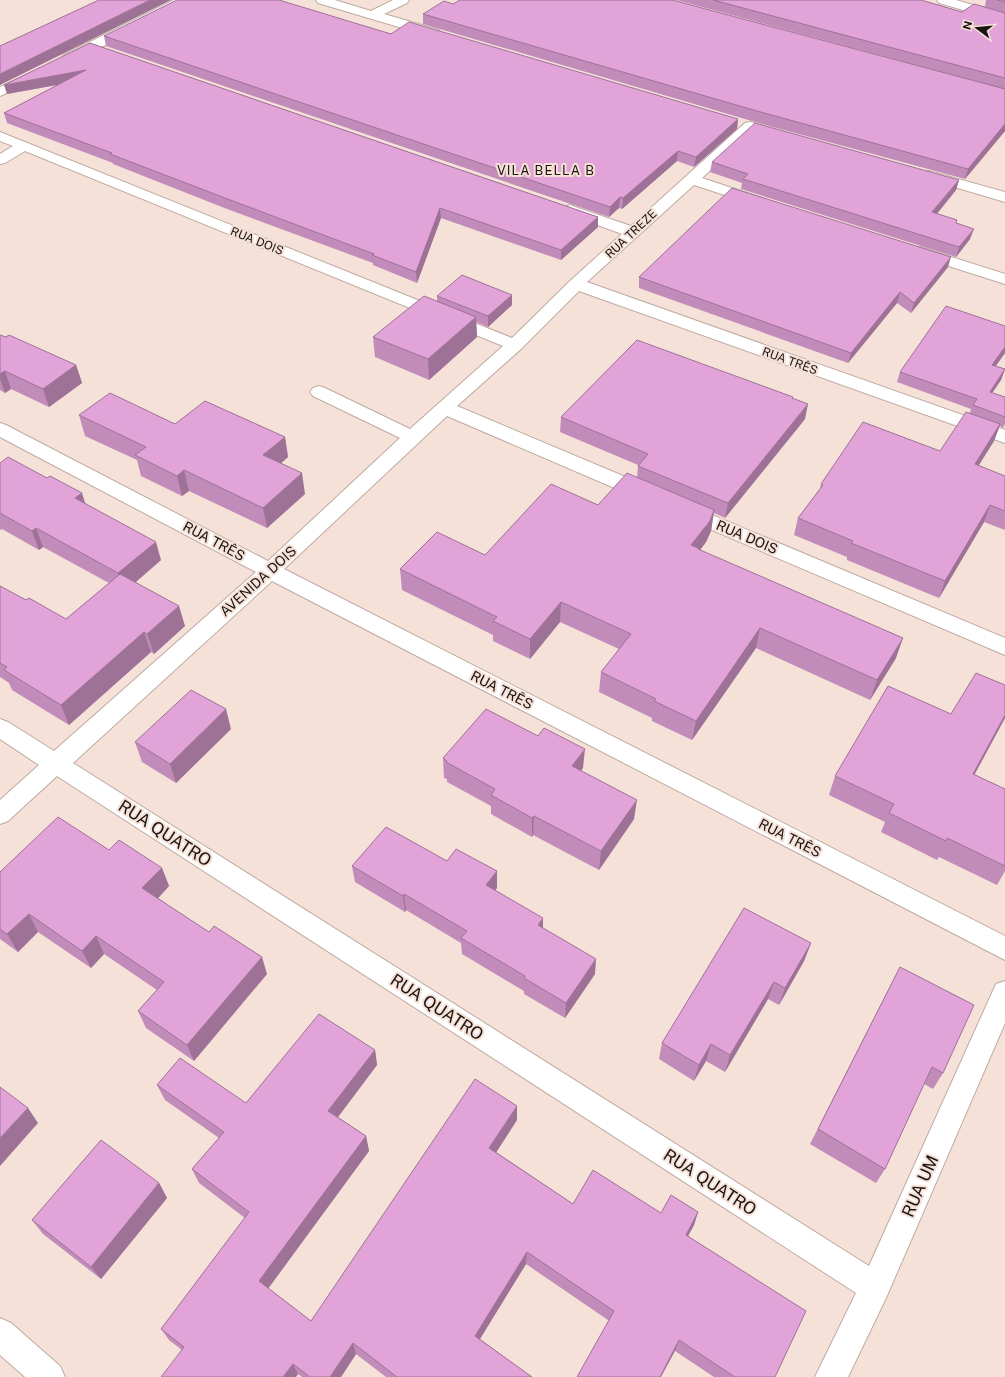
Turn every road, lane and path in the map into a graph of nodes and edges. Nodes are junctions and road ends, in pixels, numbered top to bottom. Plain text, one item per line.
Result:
1 (184, 0) edge
2 (322, 0) edge
3 (403, 0) edge
4 (943, 0) edge
5 (372, 15) junction
6 (1005, 18) edge
7 (448, 37) edge
8 (92, 47) junction
9 (107, 52) edge
10 (57, 64) edge
11 (42, 71) edge
12 (0, 92) edge
13 (735, 121) edge
14 (0, 136) edge
15 (24, 146) junction
16 (0, 160) edge
17 (915, 172) edge
18 (690, 179) junction
19 (1005, 197) edge
20 (772, 205) edge
21 (558, 206) edge
22 (633, 232) junction
23 (908, 248) edge
24 (1005, 279) edge
25 (576, 284) junction
26 (514, 345) junction
27 (319, 392) dead end
28 (445, 408) junction
29 (0, 429) edge
30 (412, 437) junction
31 (1005, 437) edge
32 (270, 570) junction
33 (1005, 647) edge
34 (0, 728) edge
35 (56, 763) junction
36 (0, 814) edge
37 (1005, 949) edge
38 (1005, 993) edge
39 (875, 1287) junction
40 (0, 1334) edge
41 (49, 1377) edge
42 (831, 1377) edge

1 - 8 street
2 - 5 street
3 - 5 street
4 - 6 street
5 - 7 street
8 - 9 street
8 - 10 street
11 - 12 street
13 - 18 street, RUA TREZE
14 - 15 street, RUA DOIS
15 - 16 street
15 - 26 street, RUA DOIS
17 - 19 street
18 - 20 street
18 - 22 street, RUA TREZE
21 - 22 street
22 - 25 street, RUA TREZE
23 - 24 street
25 - 26 street, RUA TREZE
25 - 31 street, RUA TRÊS
26 - 28 street, AVENIDA DOIS
27 - 30 street
28 - 30 street, AVENIDA DOIS
28 - 33 street, RUA DOIS
29 - 32 street, RUA TRÊS
30 - 32 street, AVENIDA DOIS
32 - 35 street, AVENIDA DOIS
32 - 37 street, RUA TRÊS
34 - 35 street, RUA QUATRO
35 - 36 street, AVENIDA DOIS
35 - 39 street, RUA QUATRO
38 - 39 street, RUA UM
39 - 42 street, RUA UM
40 - 41 street

